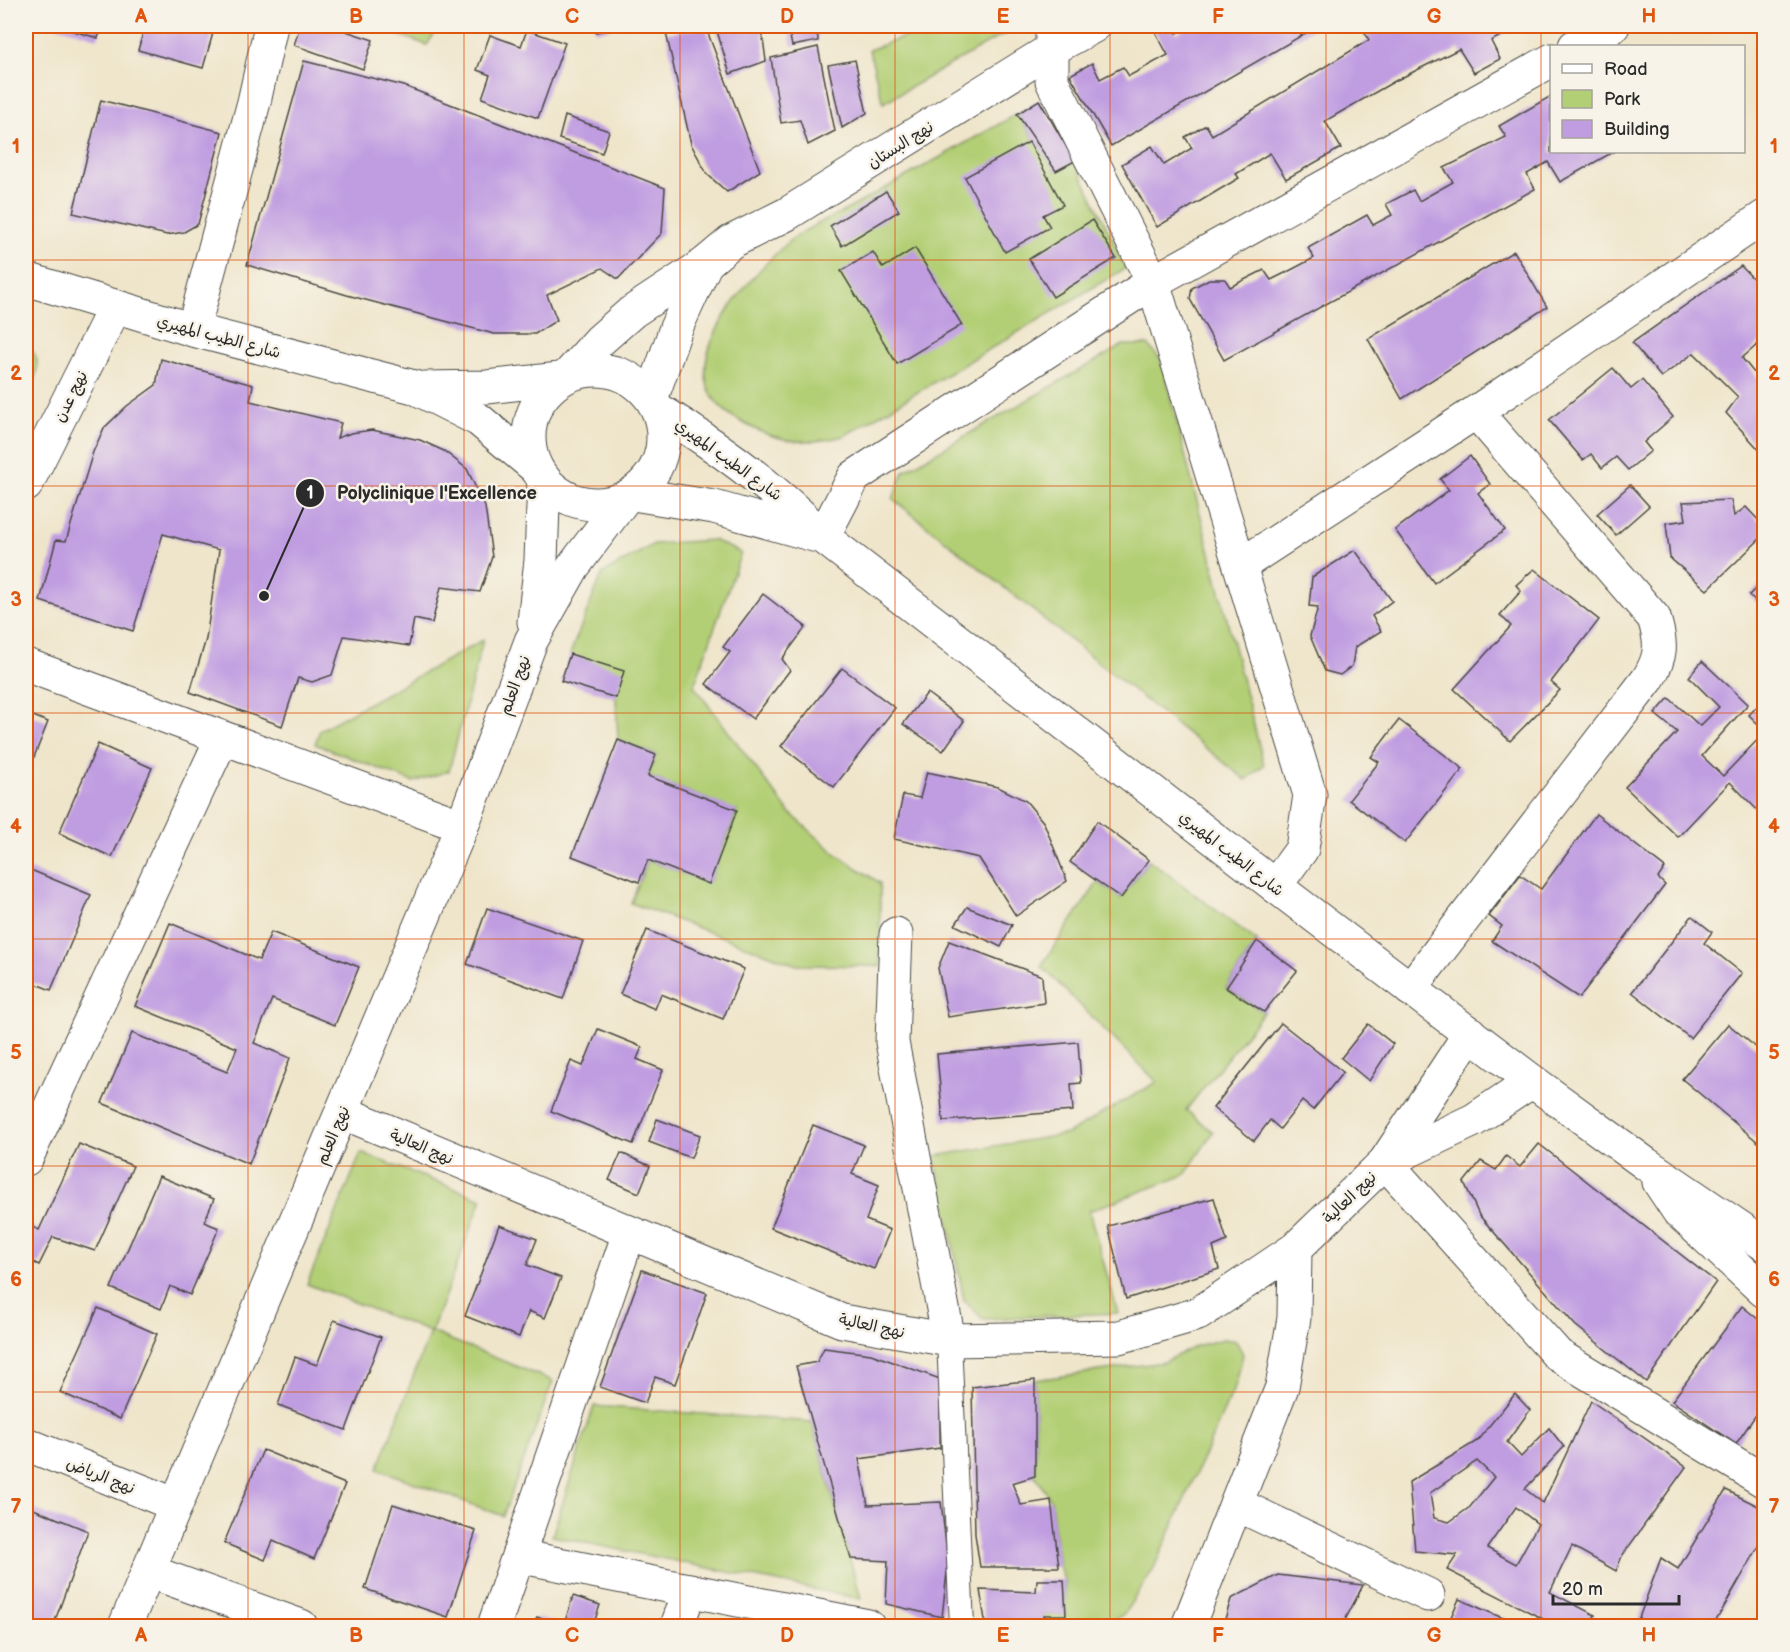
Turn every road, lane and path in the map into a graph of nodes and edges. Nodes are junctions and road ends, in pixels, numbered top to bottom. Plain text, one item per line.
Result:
1 (271, 26) edge
2 (1094, 26) edge
3 (1613, 26) edge
4 (1052, 37) edge
5 (1577, 45) edge
6 (1550, 61) edge
7 (1764, 217) edge
8 (706, 263) junction
9 (26, 279) edge
10 (1154, 282) junction
11 (115, 307) junction
12 (193, 330) junction
13 (565, 377) junction
14 (414, 387) junction
15 (655, 404) junction
16 (1476, 412) junction
17 (540, 473) junction
18 (26, 485) edge
19 (629, 496) junction
20 (823, 537) junction
21 (1241, 565) junction
22 (531, 641) junction
23 (26, 665) edge
24 (222, 738) junction
25 (462, 826) junction
26 (1275, 886) junction
27 (896, 934) dead end
28 (1410, 989) junction
29 (1470, 1033) junction
30 (1532, 1081) junction
31 (342, 1112) junction
32 (26, 1159) edge
33 (1385, 1162) junction
34 (1646, 1164) junction
35 (629, 1233) junction
36 (1764, 1244) edge
37 (1295, 1249) junction
38 (1764, 1292) edge
39 (950, 1340) junction
40 (26, 1444) edge
41 (1764, 1481) edge
42 (1236, 1504) junction
43 (176, 1505) junction
44 (518, 1556) junction
45 (148, 1571) junction
46 (690, 1590) junction
47 (1428, 1595) dead end
48 (125, 1626) edge
49 (301, 1626) edge
50 (494, 1626) edge
51 (677, 1626) edge
52 (868, 1626) edge
53 (962, 1626) edge
54 (1188, 1626) edge

1 - 12 street
2 - 4 street, نهج البستان
3 - 5 street
4 - 8 street, نهج البستان
4 - 10 street
6 - 10 street
7 - 16 street
8 - 13 street, نهج البستان
8 - 15 street, نهج البستان
9 - 11 street, شارع الطيب المهيري
10 - 20 street
10 - 21 street
11 - 12 street, شارع الطيب المهيري
11 - 18 street, نهج عدن
12 - 14 street, شارع الطيب المهيري
13 - 14 street, شارع الطيب المهيري
13 - 15 street
13 - 17 street
14 - 17 street, شارع الطيب المهيري
15 - 19 street
15 - 20 street, شارع الطيب المهيري
16 - 21 street
16 - 28 street
17 - 19 street
17 - 22 street, نهج العلم
19 - 20 street, شارع الطيب المهيري
19 - 22 street, نهج العلم
20 - 26 street, شارع الطيب المهيري
21 - 26 street
22 - 25 street, نهج العلم
23 - 24 street
24 - 25 street
24 - 32 street
25 - 31 street, نهج العلم
26 - 28 street, شارع الطيب المهيري
27 - 39 street
28 - 29 street, شارع الطيب المهيري
29 - 30 street, شارع الطيب المهيري
29 - 33 street, نهج العالية
30 - 33 street, نهج العالية
30 - 34 street, شارع الطيب المهيري
31 - 35 street, نهج العالية
31 - 43 street, نهج العلم
33 - 37 street, نهج العالية
33 - 41 street
34 - 36 street, شارع الطيب المهيري
34 - 38 street, شارع الطيب المهيري
35 - 39 street, نهج العالية
35 - 44 street
37 - 39 street, نهج العالية
37 - 42 street
39 - 53 lane
40 - 43 street, نهج الرياض
42 - 47 street
42 - 54 street
43 - 45 street, نهج العلم
44 - 46 street
44 - 50 street
45 - 48 street, نهج العلم
45 - 49 street
46 - 51 street
46 - 52 street

